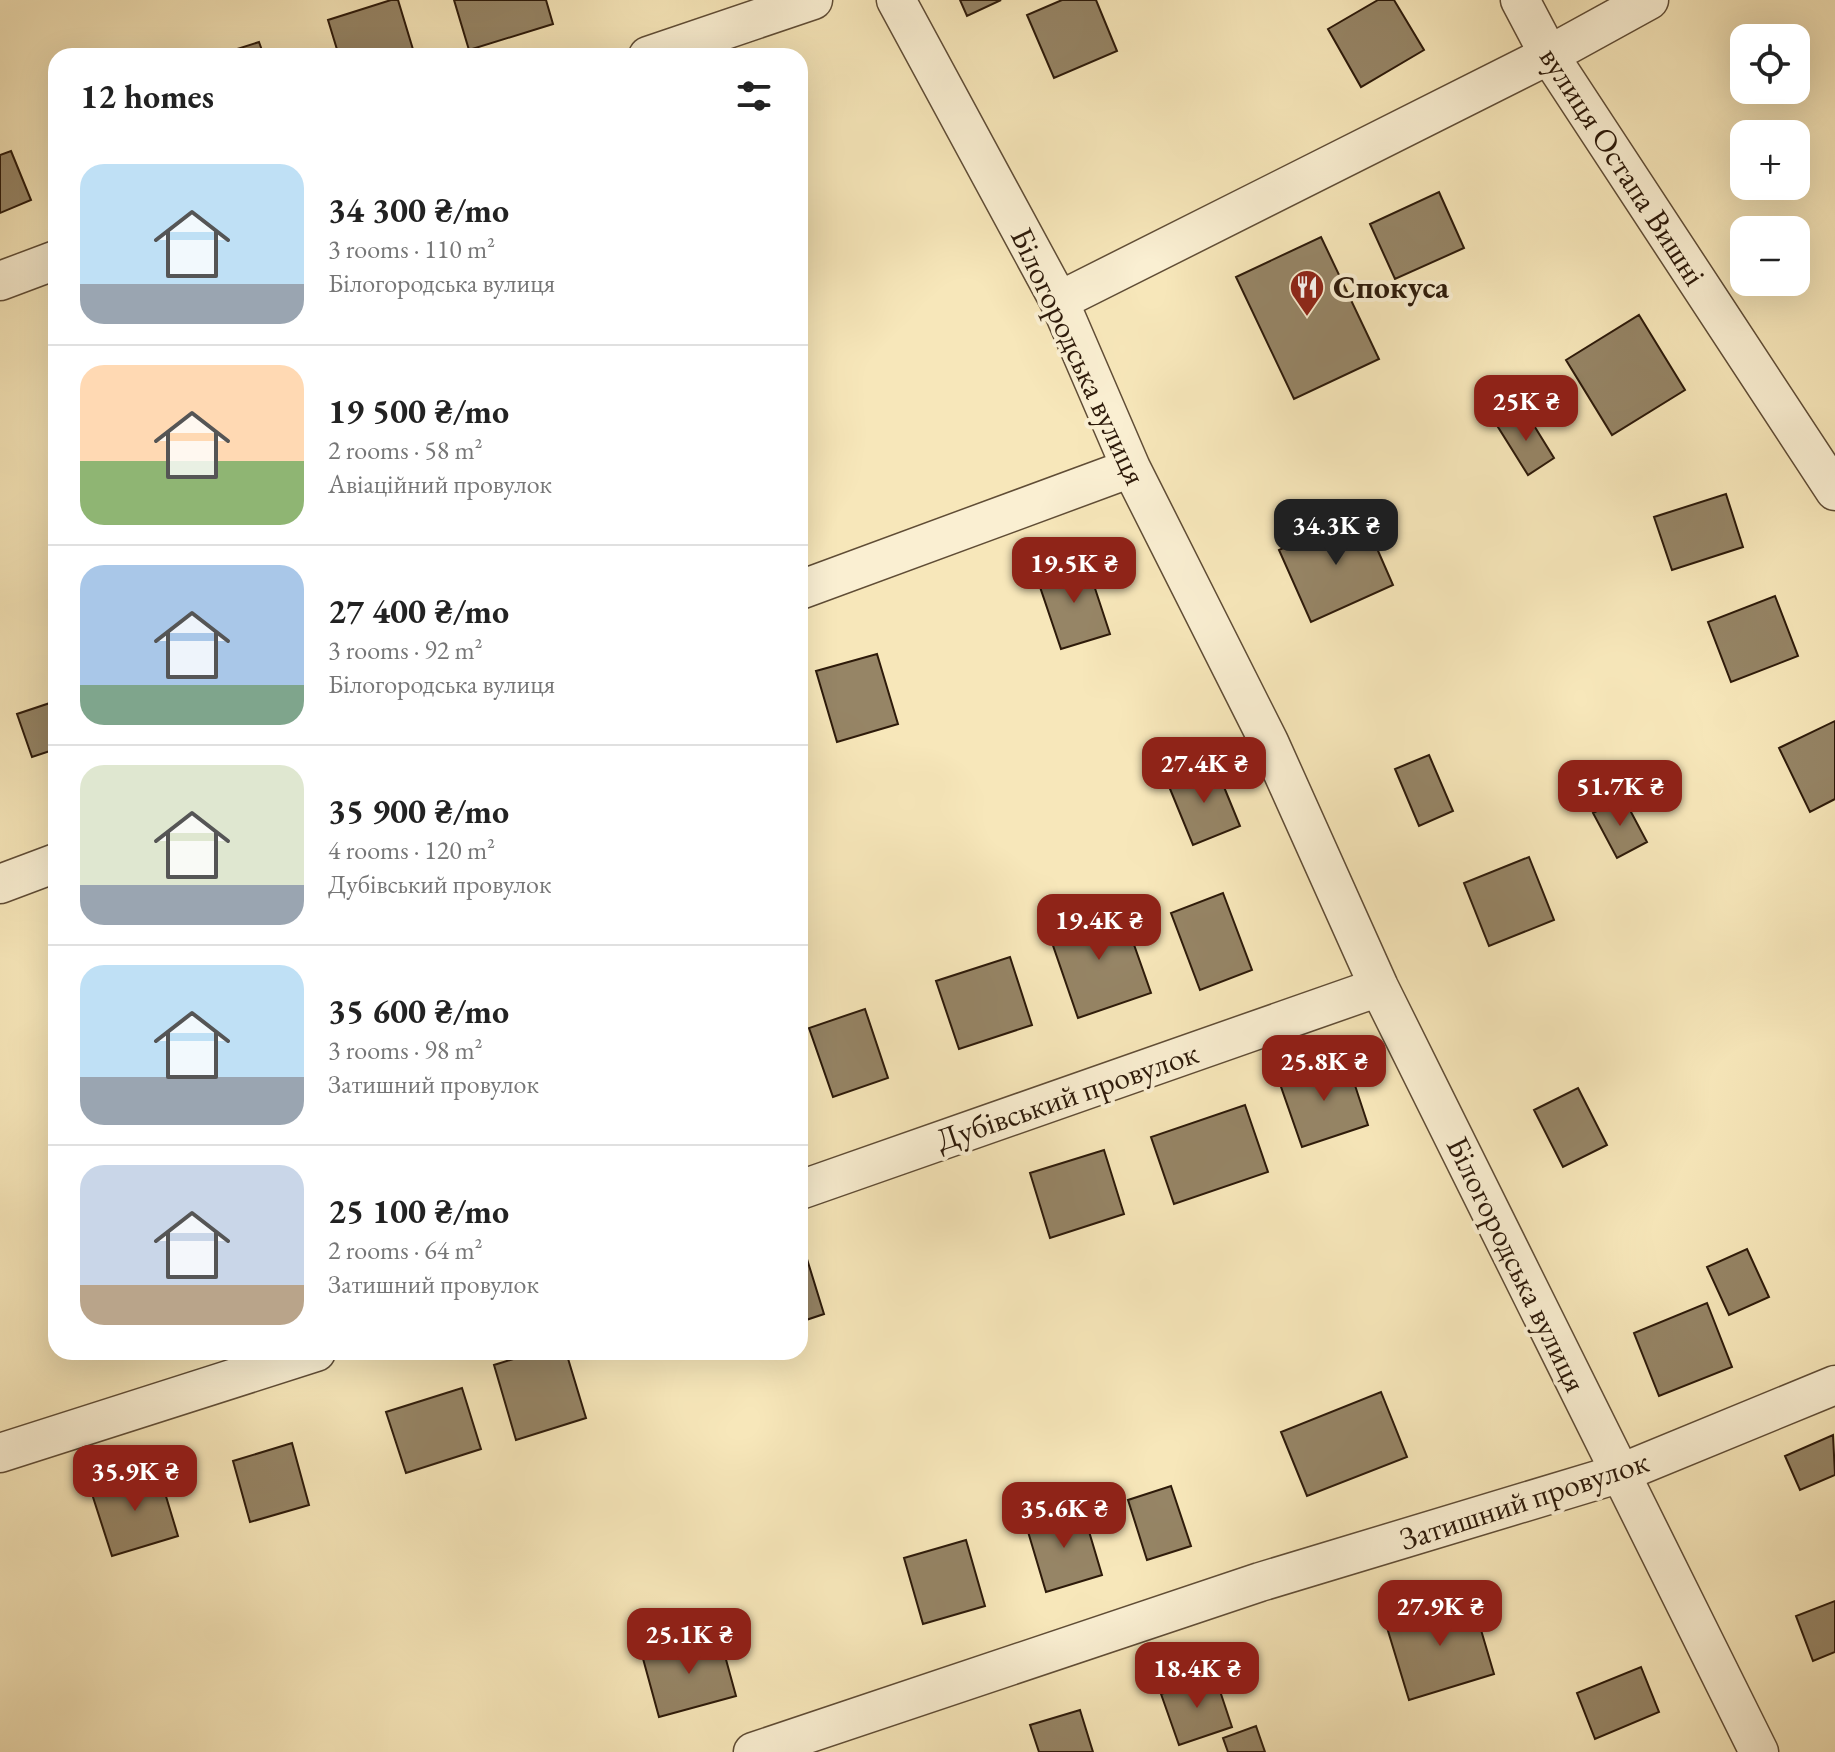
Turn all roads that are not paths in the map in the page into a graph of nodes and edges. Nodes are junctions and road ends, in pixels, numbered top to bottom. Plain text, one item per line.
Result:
1 (813, 0) edge
2 (896, 0) edge
3 (1520, 0) edge
4 (1649, 0) edge
5 (672, 48) edge
6 (1549, 55) junction
7 (48, 263) edge
8 (0, 281) edge
9 (1059, 301) junction
10 (1131, 468) junction
11 (1835, 491) edge
12 (808, 587) edge
13 (48, 866) edge
14 (0, 884) edge
15 (1379, 987) junction
16 (808, 1187) edge
17 (291, 1360) edge
18 (1835, 1385) edge
19 (0, 1453) edge
20 (1621, 1473) junction
21 (753, 1752) edge
22 (1759, 1752) edge

1 - 5 street
2 - 9 street, Білогородська вулиця
3 - 6 street, вулиця Остапа Вишні
4 - 6 street
6 - 9 street
6 - 11 street, вулиця Остапа Вишні
7 - 8 street
9 - 10 street, Білогородська вулиця
10 - 12 street
10 - 15 street, Білогородська вулиця
13 - 14 street
15 - 16 street, Дубівський провулок
15 - 20 street, Білогородська вулиця
17 - 19 street
18 - 20 street, Затишний провулок
20 - 21 street, Затишний провулок
20 - 22 street, Білогородська вулиця

